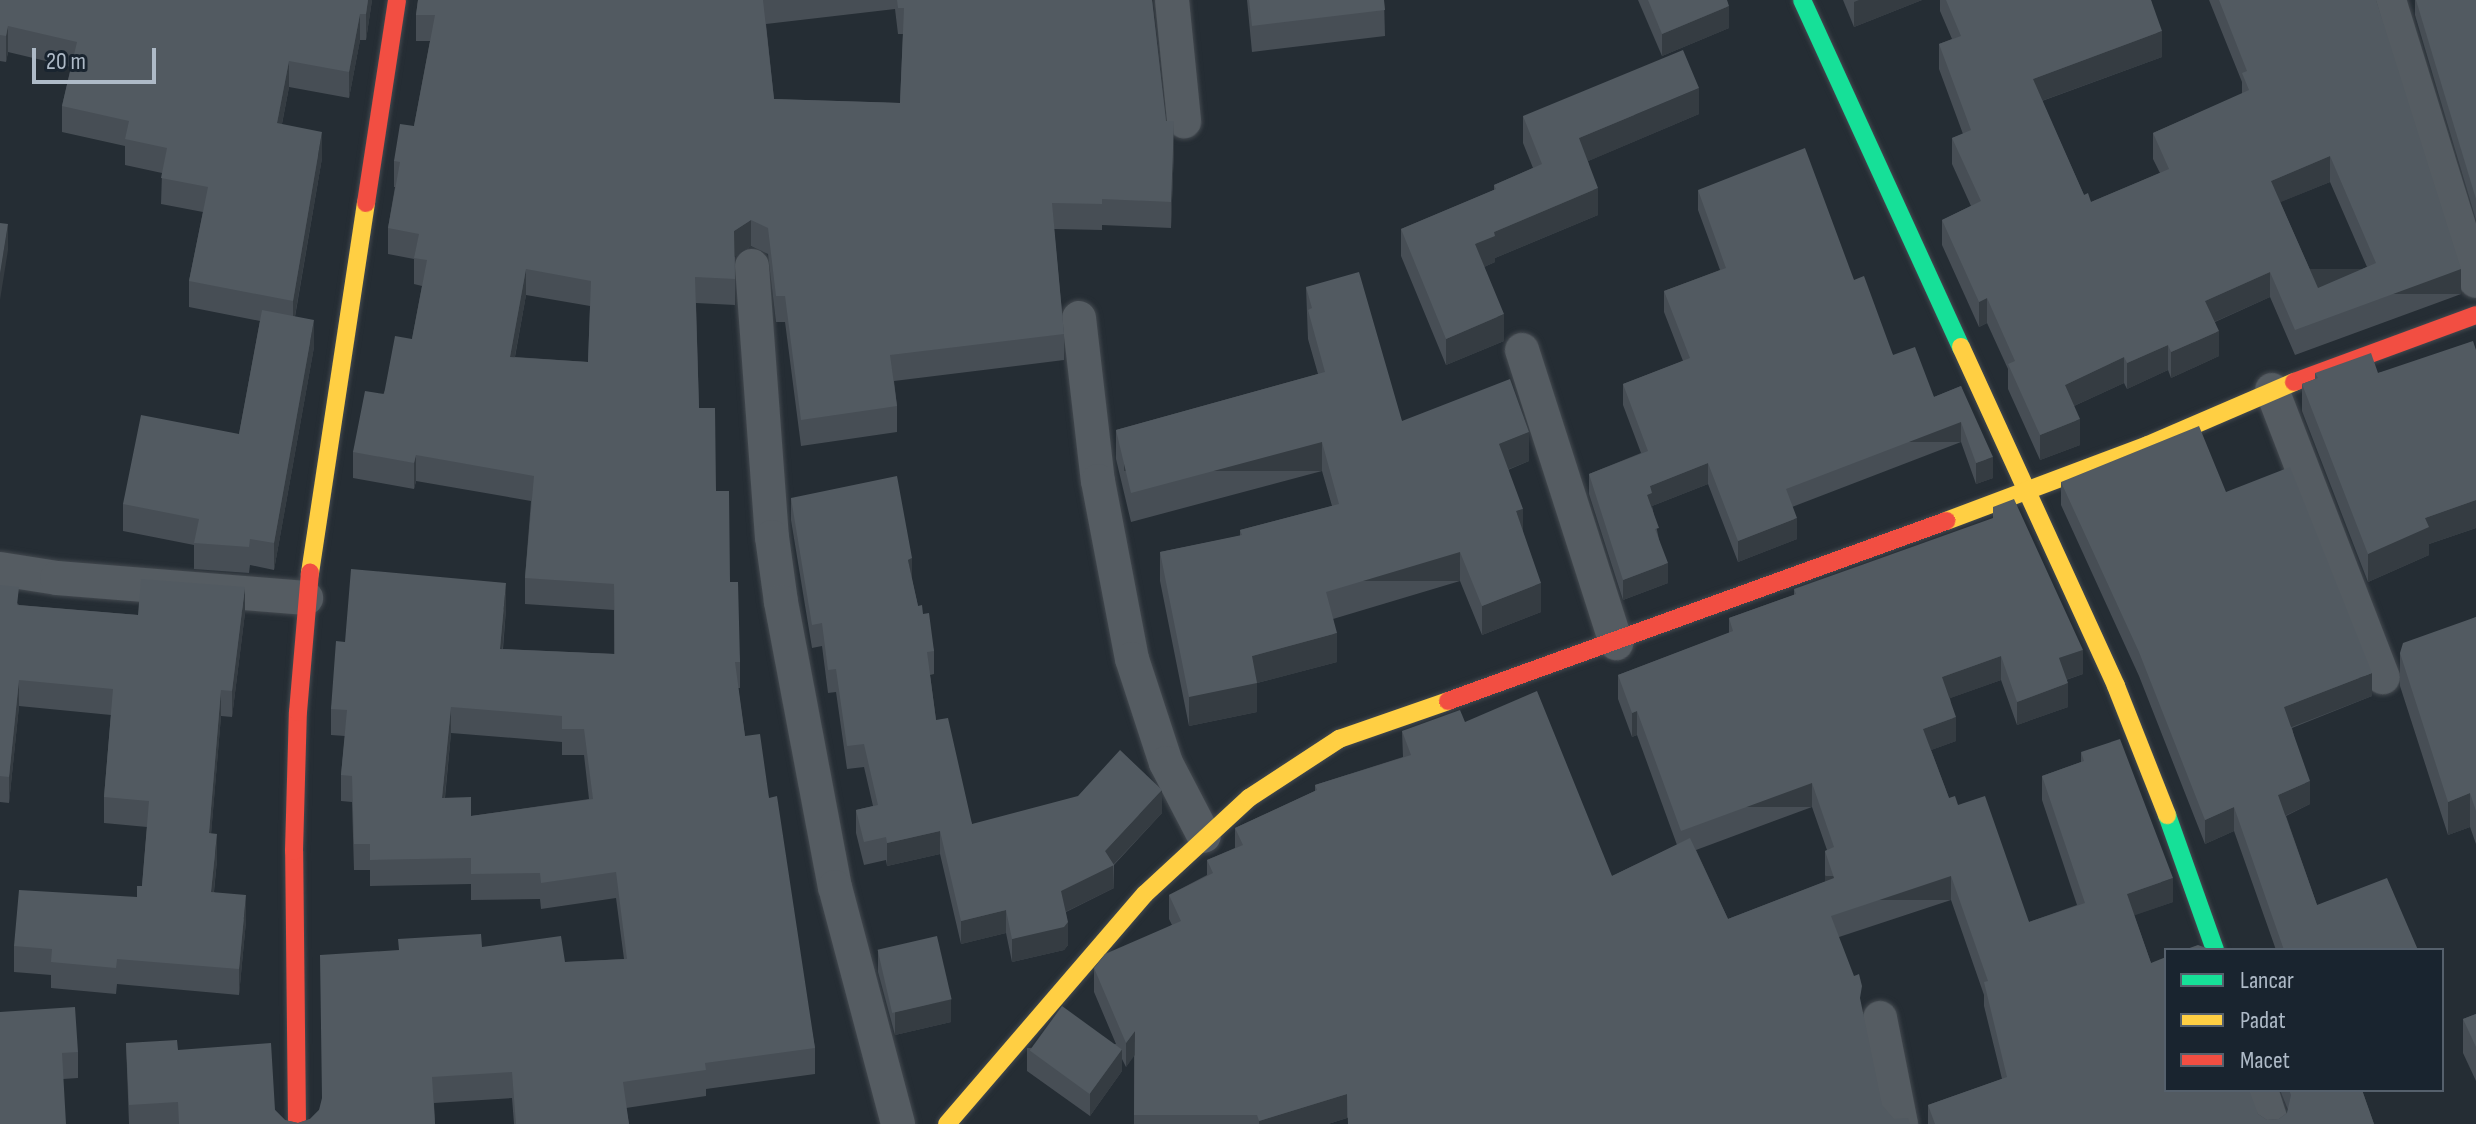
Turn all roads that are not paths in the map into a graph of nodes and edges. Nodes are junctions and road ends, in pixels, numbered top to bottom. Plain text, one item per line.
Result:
1 (397, 0) edge
2 (1172, 0) edge
3 (1802, 0) edge
4 (2389, 0) edge
5 (1184, 121) dead end
6 (752, 266) dead end
7 (2476, 281) edge
8 (2476, 315) edge
9 (1079, 318) dead end
10 (1522, 350) dead end
11 (2272, 390) junction
12 (2029, 491) junction
13 (0, 569) edge
14 (306, 598) junction
15 (1616, 643) junction
16 (2383, 677) dead end
17 (1204, 836) junction
18 (2214, 948) edge
19 (1880, 1018) dead end
20 (2262, 1092) edge
21 (297, 1124) edge
22 (898, 1124) edge
23 (950, 1124) edge
24 (1901, 1124) edge
25 (2272, 1124) edge

1 - 14 street
2 - 5 street
3 - 12 street
4 - 7 street
6 - 22 street
8 - 11 street
9 - 17 street
10 - 15 street
11 - 12 street
11 - 16 street
12 - 15 street
12 - 18 street
13 - 14 street
14 - 21 street
15 - 17 street
17 - 23 street
19 - 24 street
20 - 25 street

